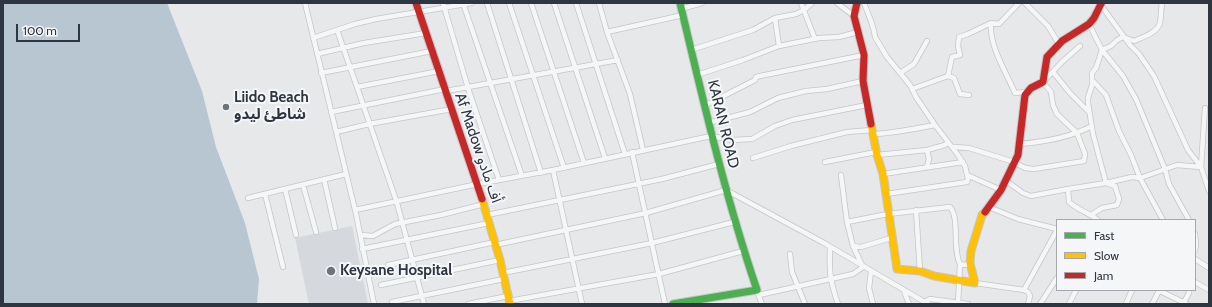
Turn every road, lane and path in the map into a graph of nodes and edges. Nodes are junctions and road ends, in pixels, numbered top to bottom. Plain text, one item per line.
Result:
1 (305, 3) edge
2 (416, 3) edge
3 (472, 3) edge
4 (488, 3) edge
5 (509, 3) edge
6 (531, 3) edge
7 (554, 3) edge
8 (576, 3) edge
9 (599, 3) edge
10 (702, 3) edge
11 (801, 3) edge
12 (812, 3) edge
13 (837, 3) edge
14 (857, 3) edge
15 (864, 3) edge
16 (1019, 3) edge
17 (1025, 3) edge
18 (1162, 3) edge
19 (464, 4) edge
20 (1100, 4) edge
21 (444, 5) edge
22 (681, 9) edge
23 (804, 10) junction
24 (419, 12) junction
25 (854, 16) junction
26 (775, 18) junction
27 (991, 23) junction
28 (1089, 24) junction
29 (336, 30) junction
30 (608, 32) junction
31 (858, 32) junction
32 (426, 33) junction
33 (1124, 37) junction
34 (313, 38) junction
35 (815, 39) junction
36 (927, 42) dead end
37 (1059, 44) junction
38 (779, 46) junction
39 (1080, 46) dead end
40 (343, 48) junction
41 (691, 50) junction
42 (1102, 50) junction
43 (432, 51) junction
44 (317, 54) junction
45 (864, 55) junction
46 (618, 60) junction
47 (596, 64) junction
48 (350, 67) junction
49 (575, 68) junction
50 (439, 71) junction
51 (554, 72) junction
52 (1052, 72) junction
53 (321, 73) junction
54 (900, 74) junction
55 (697, 75) junction
56 (533, 76) junction
57 (948, 76) junction
58 (512, 79) junction
59 (864, 81) junction
60 (1093, 81) junction
61 (1043, 82) junction
62 (490, 83) junction
63 (357, 87) junction
64 (468, 87) junction
65 (912, 89) junction
66 (445, 90) junction
67 (1026, 92) junction
68 (969, 95) dead end
69 (363, 105) junction
70 (867, 105) junction
71 (704, 106) junction
72 (1205, 108) dead end
73 (452, 109) junction
74 (331, 112) junction
75 (1089, 112) junction
76 (708, 123) junction
77 (369, 124) junction
78 (935, 125) junction
79 (1092, 126) junction
80 (336, 132) junction
81 (873, 132) junction
82 (1077, 133) junction
83 (711, 136) junction
84 (948, 142) junction
85 (1018, 144) junction
86 (952, 147) junction
87 (643, 150) junction
88 (927, 150) junction
89 (632, 152) junction
90 (877, 153) junction
91 (625, 154) junction
92 (605, 158) junction
93 (753, 158) dead end
94 (826, 162) dead end
95 (963, 162) junction
96 (1014, 162) junction
97 (584, 163) junction
98 (719, 164) junction
99 (927, 167) junction
100 (1201, 167) junction
101 (564, 168) junction
102 (1165, 169) junction
103 (553, 170) junction
104 (541, 172) junction
105 (346, 174) junction
106 (841, 174) dead end
107 (883, 174) junction
108 (968, 175) junction
109 (522, 176) junction
110 (1140, 178) junction
111 (324, 180) junction
112 (499, 180) junction
113 (1005, 180) junction
114 (639, 183) junction
115 (1106, 183) junction
116 (303, 184) junction
117 (478, 184) junction
118 (1068, 189) junction
119 (284, 190) junction
120 (726, 190) junction
121 (1001, 190) junction
122 (1209, 191) edge
123 (265, 194) junction
124 (886, 194) junction
125 (248, 198) dead end
126 (559, 200) junction
127 (396, 201) junction
128 (484, 204) junction
129 (988, 207) junction
130 (355, 210) junction
131 (916, 210) junction
132 (646, 213) junction
133 (888, 214) junction
134 (487, 215) junction
135 (1092, 215) junction
136 (1097, 219) edge
137 (1162, 219) edge
138 (1187, 219) edge
139 (402, 222) junction
140 (734, 222) junction
141 (847, 222) junction
142 (489, 223) junction
143 (335, 228) dead end
144 (1056, 229) edge
145 (566, 230) junction
146 (1056, 231) edge
147 (316, 232) dead end
148 (296, 235) dead end
149 (360, 235) junction
150 (891, 238) junction
151 (407, 240) junction
152 (495, 243) junction
153 (652, 243) junction
154 (853, 246) junction
155 (830, 247) junction
156 (362, 249) junction
157 (743, 252) junction
158 (790, 254) dead end
159 (412, 259) junction
160 (1196, 259) edge
161 (500, 260) junction
162 (572, 260) junction
163 (970, 263) junction
164 (960, 264) junction
165 (388, 265) dead end
166 (283, 267) dead end
167 (863, 267) junction
168 (1209, 268) edge
169 (871, 271) junction
170 (920, 272) junction
171 (659, 274) junction
172 (504, 276) junction
173 (417, 277) junction
174 (830, 278) junction
175 (959, 280) junction
176 (1056, 280) edge
177 (975, 283) junction
178 (1196, 283) edge
179 (381, 285) dead end
180 (798, 286) junction
181 (578, 287) junction
182 (1024, 290) junction
183 (1209, 290) edge
184 (904, 291) junction
185 (1076, 291) edge
186 (1132, 291) edge
187 (1158, 291) edge
188 (1161, 291) edge
189 (1189, 291) edge
190 (758, 293) junction
191 (422, 296) junction
192 (509, 300) edge
193 (392, 302) dead end
194 (926, 303) edge
195 (959, 303) edge
196 (1185, 303) edge
197 (374, 304) edge
198 (424, 304) edge
199 (468, 304) edge
200 (582, 304) edge
201 (665, 304) edge
202 (673, 304) edge
203 (762, 304) edge
204 (805, 304) edge
205 (838, 304) edge
206 (873, 304) edge
207 (909, 304) edge
208 (968, 304) edge
209 (1028, 304) edge
210 (1040, 304) edge
211 (1069, 304) edge
212 (1126, 304) edge
213 (1152, 304) edge

1 - 34 street
2 - 24 street, Af Madow أف مادو
3 - 19 street
4 - 58 street
5 - 56 street
6 - 51 street
7 - 49 street
8 - 47 street
9 - 30 street
10 - 22 street
11 - 23 street
12 - 23 street
13 - 25 street
14 - 25 street
15 - 54 street
16 - 27 street
17 - 37 street
18 - 33 street
19 - 21 street
19 - 62 street
20 - 28 street
20 - 33 street
21 - 24 street
21 - 64 street
22 - 30 street
22 - 41 street, KARAN ROAD
23 - 26 street
23 - 35 street
24 - 29 street
24 - 32 street, Af Madow أف مادو
25 - 31 street
26 - 38 street
26 - 41 street
27 - 57 street
27 - 67 street
28 - 37 street
28 - 42 street
29 - 34 street
29 - 40 street
30 - 46 street
31 - 35 street
31 - 45 street
32 - 40 street
32 - 43 street, Af Madow أف مادو
33 - 42 street
33 - 100 street
34 - 44 street
35 - 38 street
36 - 54 street
37 - 61 street
38 - 55 street
39 - 52 street
40 - 44 street
40 - 48 street
41 - 55 street, KARAN ROAD
42 - 60 street
42 - 102 street
43 - 48 street
43 - 50 street, Af Madow أف مادو
44 - 53 street
45 - 59 street
45 - 71 street
46 - 47 street
46 - 87 street
47 - 49 street
47 - 91 street
48 - 53 street
48 - 63 street
49 - 51 street
49 - 92 street
50 - 63 street
50 - 66 street, Af Madow أف مادو
51 - 56 street
51 - 97 street
52 - 61 street
52 - 75 street
53 - 74 street
54 - 65 street
55 - 71 street, KARAN ROAD
56 - 58 street
56 - 101 street
57 - 65 street
57 - 68 street
58 - 62 street
58 - 104 street
59 - 70 street
59 - 76 street
60 - 75 street
60 - 110 street
61 - 67 street
61 - 82 street
62 - 64 street
62 - 109 street
63 - 69 street
64 - 66 street
64 - 112 street
65 - 78 street
66 - 69 street
66 - 73 street, Af Madow أف مادو
67 - 85 street
69 - 74 street
69 - 77 street
70 - 81 street
70 - 83 street
71 - 76 street, KARAN ROAD
72 - 100 street
73 - 77 street
73 - 117 street, Af Madow أف مادو
74 - 80 street
75 - 79 street
76 - 83 street, KARAN ROAD
77 - 80 street
77 - 127 street
78 - 81 street
78 - 84 street
79 - 82 street
79 - 115 street
80 - 105 street
81 - 90 street
81 - 93 street
82 - 85 street
82 - 96 street
83 - 87 street
83 - 98 street, KARAN ROAD
84 - 86 street
84 - 88 street
85 - 96 street
86 - 95 street
86 - 96 street
87 - 89 street
88 - 90 street
88 - 99 street
89 - 91 street
89 - 114 street
90 - 94 street
90 - 107 street
91 - 92 street
92 - 97 street
95 - 99 street
95 - 108 street
96 - 113 street
97 - 101 street
98 - 114 street
98 - 120 street, KARAN ROAD
99 - 107 street
100 - 102 street
100 - 122 street
101 - 103 street
102 - 110 street
102 - 138 street
103 - 104 street
103 - 126 street
104 - 109 street
105 - 111 street
105 - 130 street
106 - 141 street
107 - 124 street
108 - 121 street
108 - 124 street
109 - 112 street
110 - 115 street
110 - 137 street
111 - 116 street
111 - 143 street
112 - 117 street
113 - 118 street
113 - 121 street
114 - 126 street
114 - 132 street
115 - 118 street
115 - 135 street
116 - 119 street
116 - 147 street
117 - 127 street
117 - 128 street, Af Madow أف مادو
118 - 135 street
119 - 123 street
119 - 148 street
120 - 132 street
120 - 140 street, KARAN ROAD
120 - 155 street
121 - 129 street
123 - 125 street
123 - 166 street
124 - 133 street
126 - 134 street
126 - 145 street
127 - 130 street
127 - 139 street
128 - 134 street, Af Madow أف مادو
128 - 139 street
129 - 144 street
129 - 163 street
130 - 149 street
131 - 133 street
131 - 164 street
131 - 170 street
132 - 145 street
132 - 153 street
133 - 141 street
133 - 150 street
134 - 142 street, Af Madow أف مادو
135 - 136 street
139 - 149 street
139 - 151 street
140 - 153 street
140 - 157 street, KARAN ROAD
141 - 154 street
142 - 151 street
142 - 152 street, Af Madow أف مادو
145 - 152 street
145 - 162 street
146 - 182 street
149 - 156 street
150 - 154 street
150 - 170 street
151 - 156 street
151 - 159 street
152 - 159 street
152 - 161 street, Af Madow أف مادو
153 - 162 street
153 - 171 street
154 - 167 street
155 - 167 street
155 - 174 street
156 - 197 street
157 - 171 street
157 - 190 street, KARAN ROAD
158 - 180 street
159 - 165 street
159 - 173 street
160 - 168 street
161 - 172 street, Af Madow أف مادو
161 - 173 street
162 - 172 street
162 - 181 street
163 - 164 street
163 - 177 street
164 - 175 street
167 - 169 street
167 - 174 street
169 - 184 street
169 - 206 street
170 - 175 street
171 - 181 street
171 - 201 street
172 - 191 street
172 - 192 street, Af Madow أف مادو
173 - 179 street
173 - 191 street
174 - 180 street
174 - 205 street
175 - 177 street
175 - 195 street
176 - 210 street
177 - 182 street
178 - 183 street
180 - 190 street
180 - 204 street
181 - 192 street
181 - 200 street
182 - 209 street
184 - 194 street
184 - 207 street
185 - 211 street
186 - 212 street
187 - 213 street
188 - 196 street
189 - 196 street
190 - 202 street
190 - 203 street
191 - 193 street
191 - 198 street
192 - 199 street
194 - 195 street
195 - 208 street

